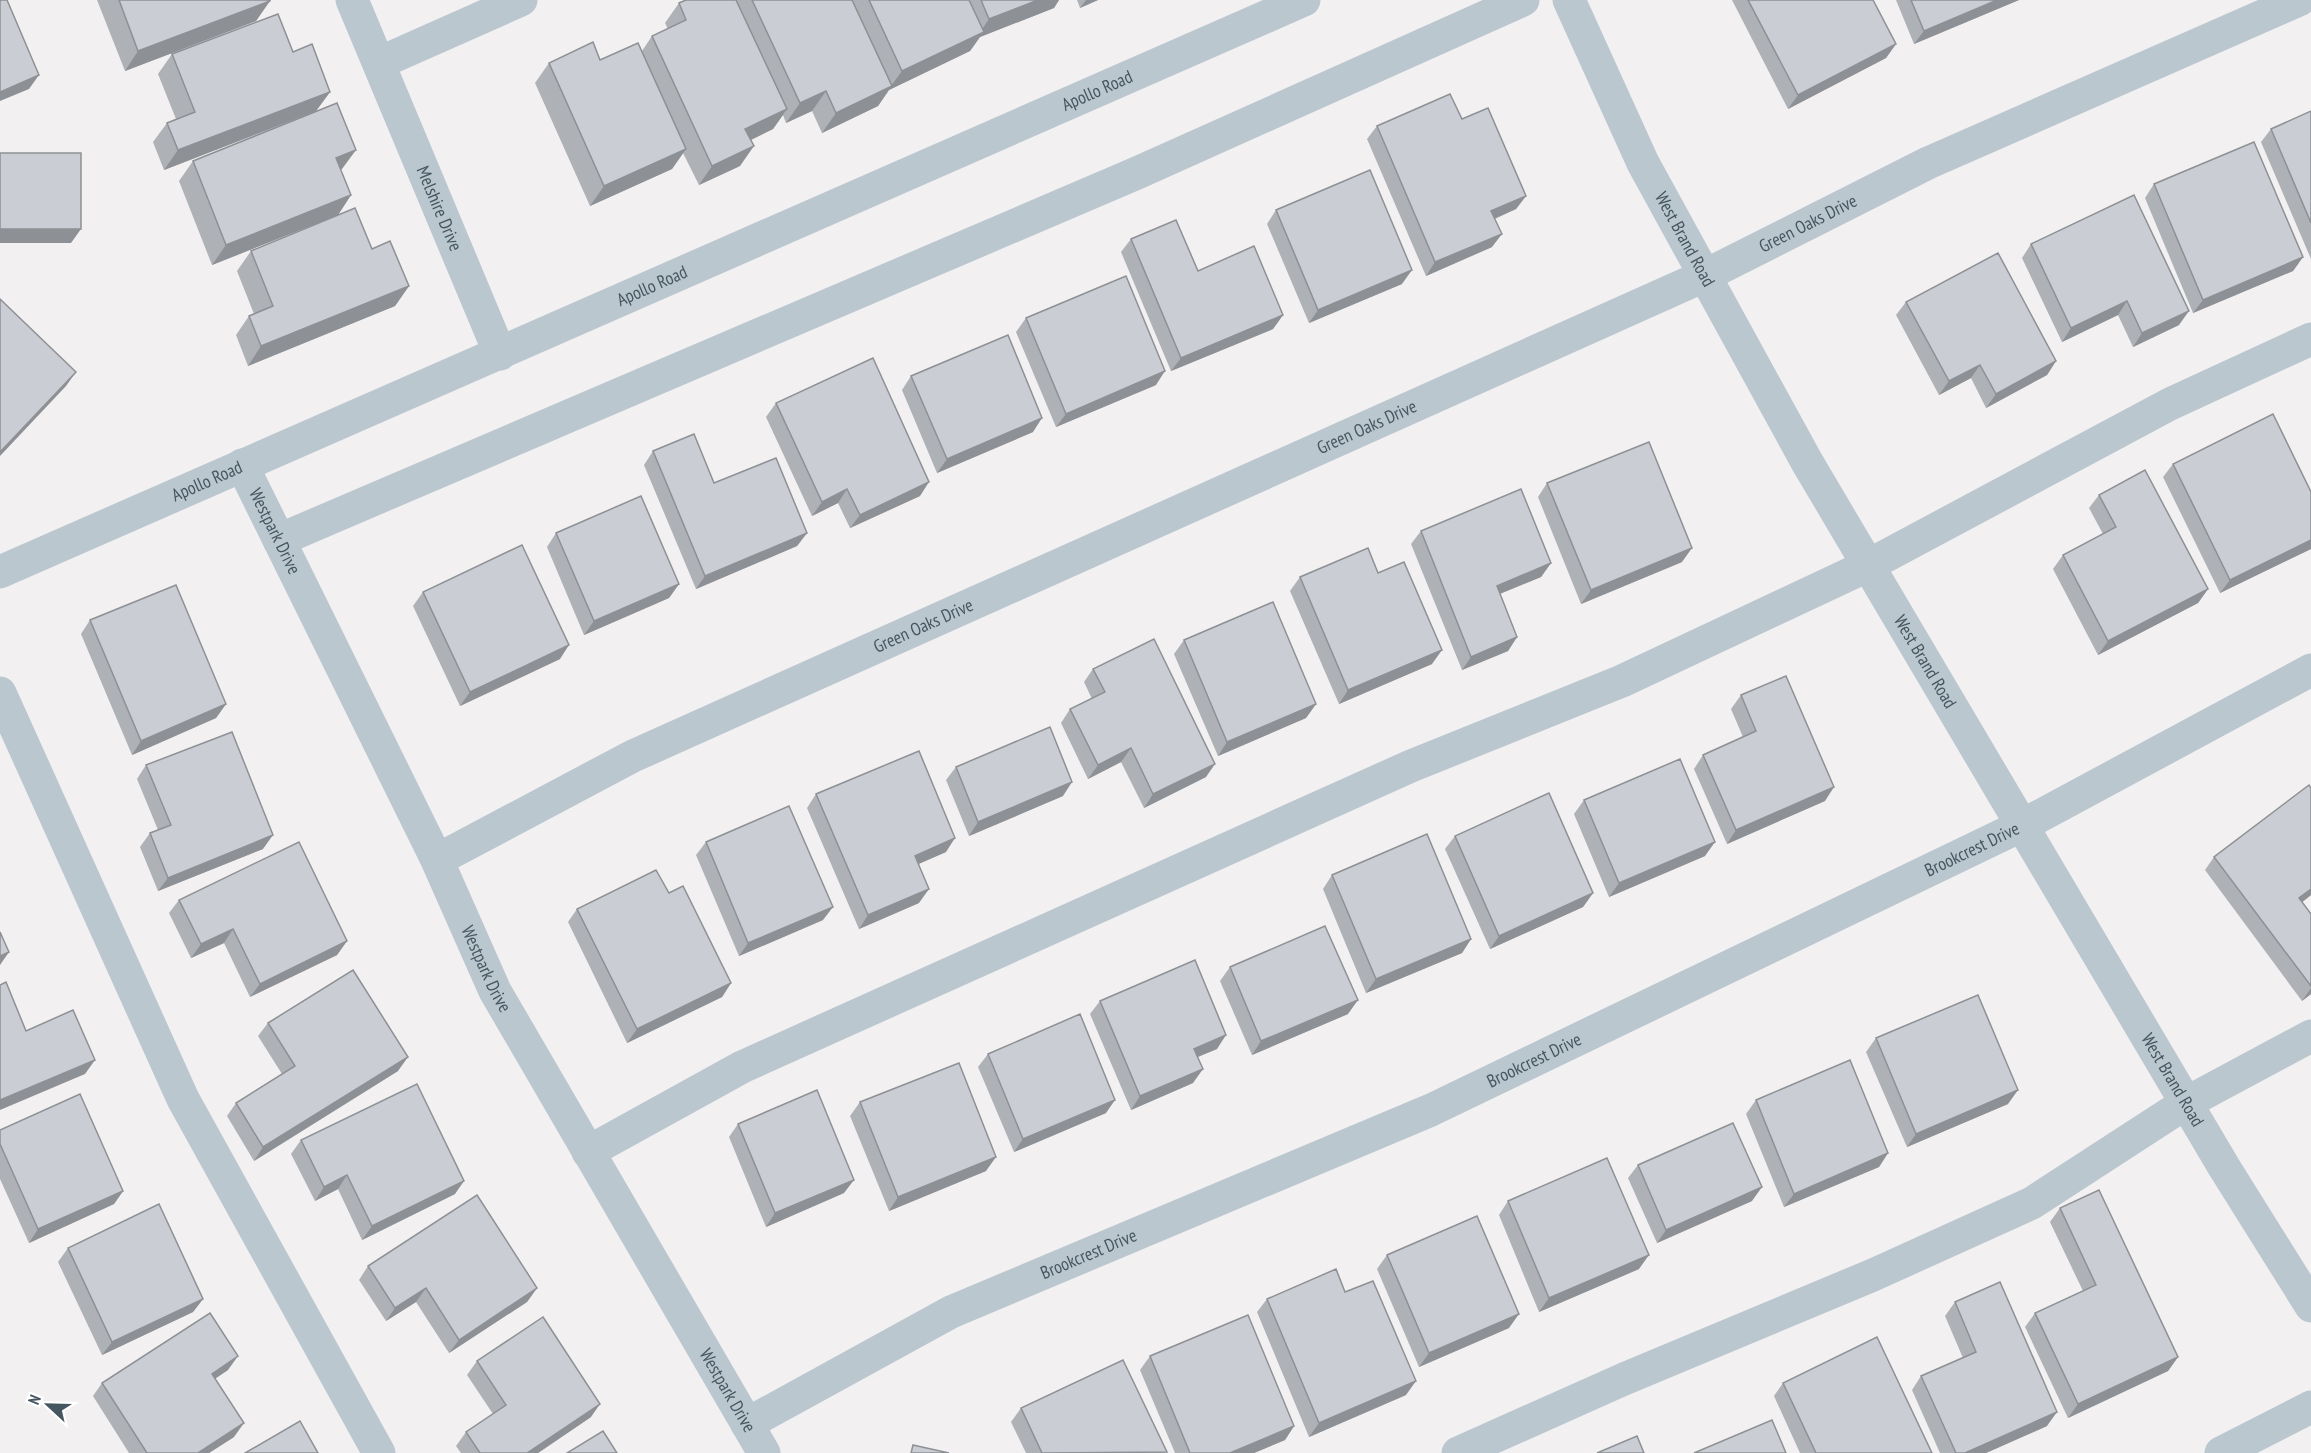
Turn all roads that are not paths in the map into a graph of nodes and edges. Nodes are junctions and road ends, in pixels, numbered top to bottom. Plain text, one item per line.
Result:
1 (352, 0) edge
2 (520, 0) edge
3 (1304, 0) edge
4 (1523, 0) edge
5 (1569, 0) edge
6 (2299, 0) edge
7 (379, 63) junction
8 (1704, 276) junction
9 (2311, 339) edge
10 (500, 354) junction
11 (242, 465) junction
12 (279, 540) junction
13 (1869, 565) junction
14 (0, 572) edge
15 (2311, 670) edge
16 (0, 693) edge
17 (2023, 825) junction
18 (437, 860) junction
19 (2311, 1036) edge
20 (2186, 1103) junction
21 (588, 1152) junction
22 (2311, 1306) edge
23 (2311, 1407) edge
24 (747, 1424) junction
25 (379, 1453) edge
26 (764, 1453) edge
27 (1458, 1453) edge
28 (2221, 1453) edge

1 - 7 street, Melshire Drive
2 - 7 street
3 - 10 street, Apollo Road
4 - 12 street
5 - 8 street, West Brand Road
6 - 8 street, Green Oaks Drive
7 - 10 street, Melshire Drive
8 - 13 street, West Brand Road
8 - 18 street, Green Oaks Drive
9 - 13 street
10 - 11 street, Apollo Road
11 - 12 street, Westpark Drive
11 - 14 street, Apollo Road
12 - 18 street, Westpark Drive
13 - 17 street, West Brand Road
13 - 21 street
15 - 17 street, Brookcrest Drive
16 - 25 street
17 - 20 street, West Brand Road
17 - 24 street, Brookcrest Drive
18 - 21 street, Westpark Drive
19 - 20 street
20 - 22 street, West Brand Road
20 - 27 street
21 - 24 street, Westpark Drive
23 - 28 street
24 - 26 street, Westpark Drive

